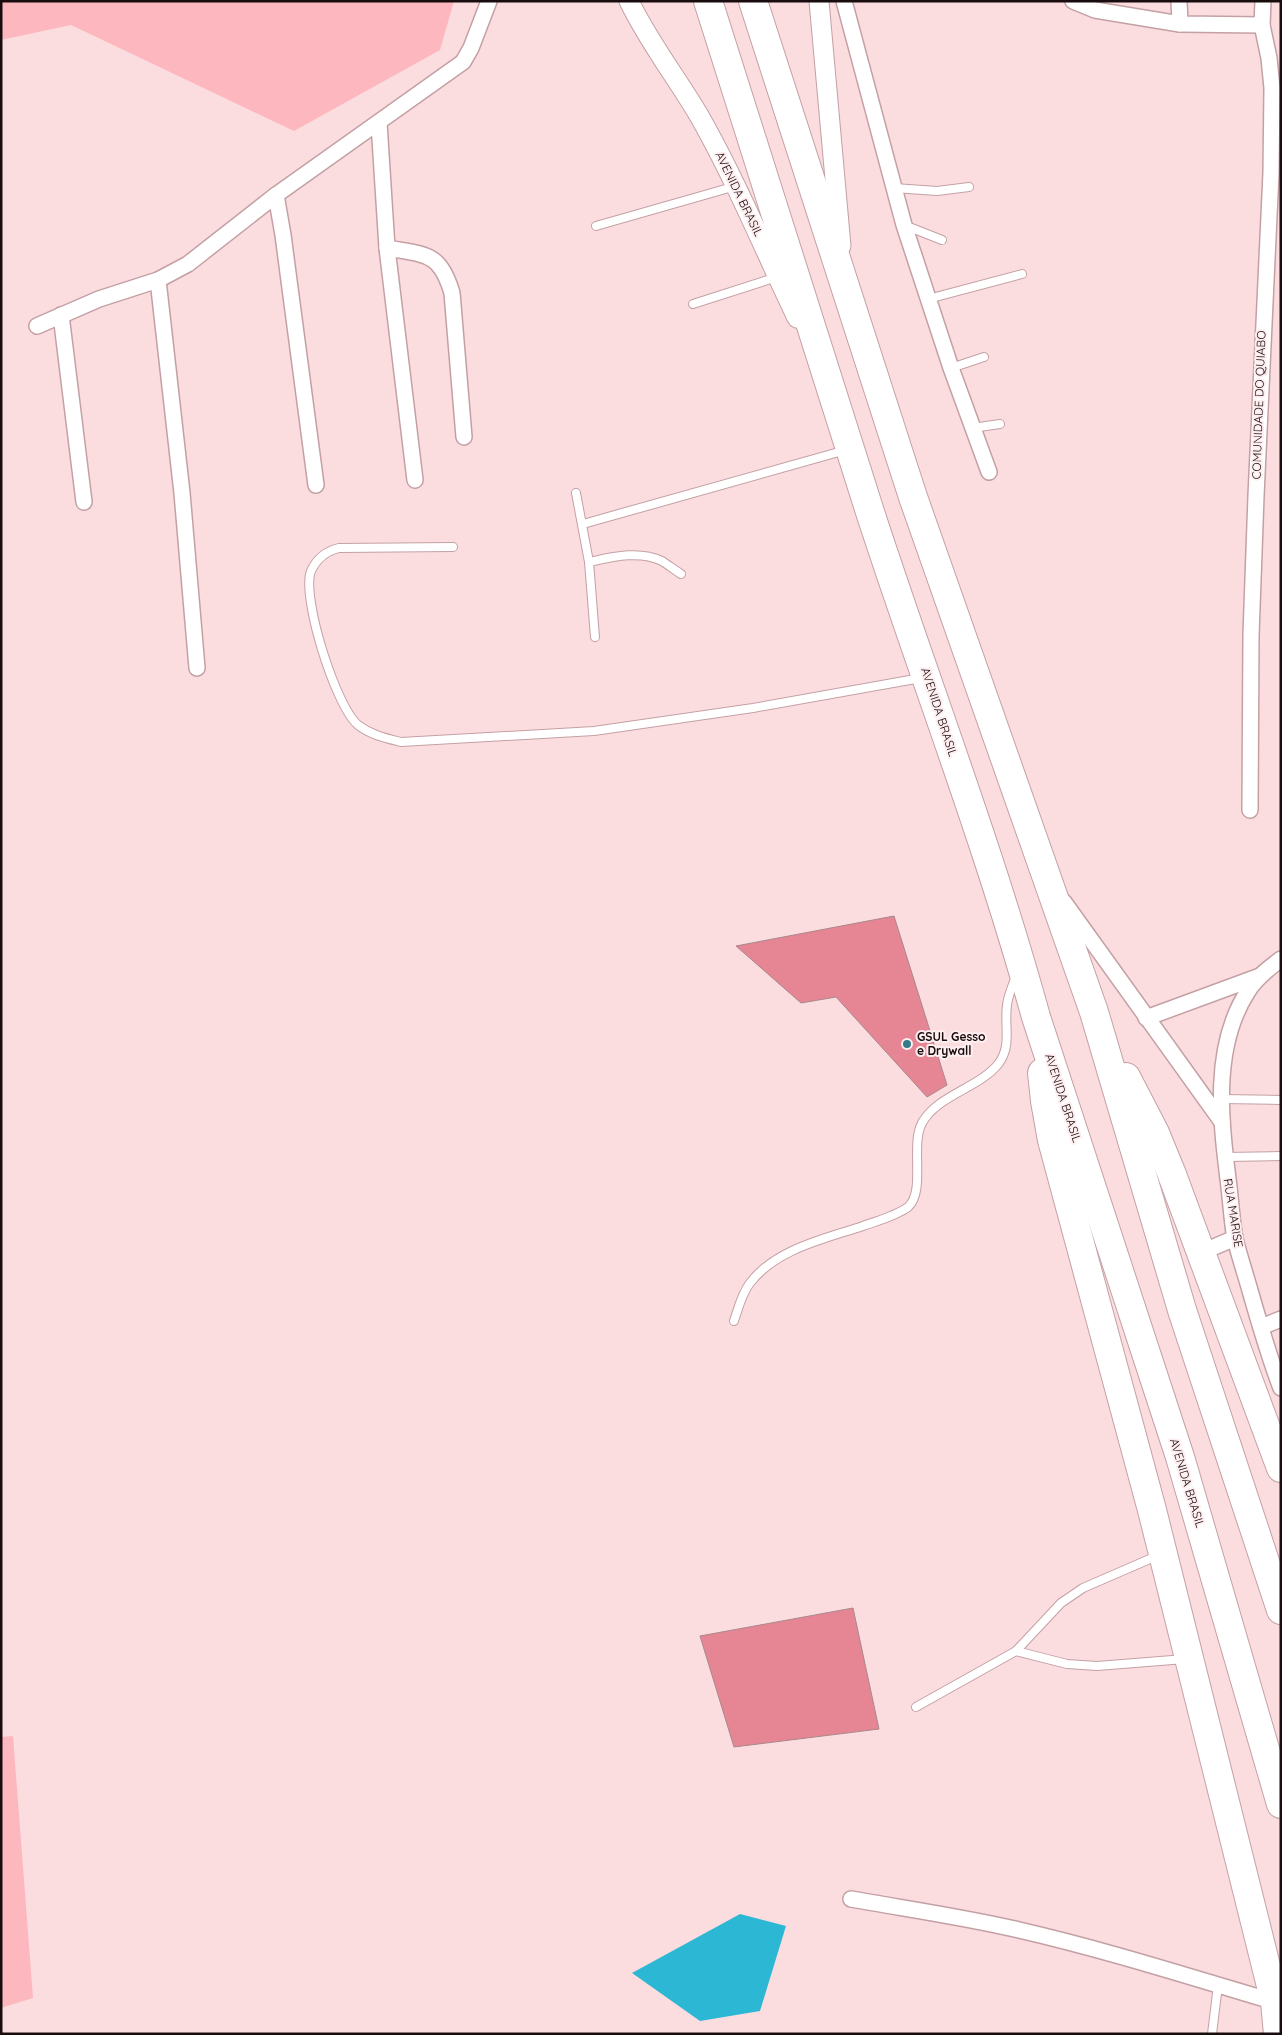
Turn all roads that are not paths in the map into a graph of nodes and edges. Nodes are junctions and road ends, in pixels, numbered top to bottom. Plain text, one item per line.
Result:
1 (488, 1) edge
2 (629, 1) edge
3 (708, 1) edge
4 (753, 1) edge
5 (819, 1) edge
6 (844, 1) edge
7 (1072, 1) edge
8 (1179, 1) edge
9 (1263, 1) edge
10 (1180, 24) junction
11 (1262, 25) junction
12 (379, 123) junction
13 (737, 186) junction
14 (969, 187) dead end
15 (894, 188) junction
16 (276, 195) junction
17 (904, 225) junction
18 (596, 226) dead end
19 (942, 240) dead end
20 (388, 248) junction
21 (1022, 274) dead end
22 (778, 277) junction
23 (158, 280) junction
24 (844, 287) junction
25 (928, 299) junction
26 (693, 304) dead end
27 (60, 314) junction
28 (37, 326) dead end
29 (984, 357) dead end
30 (951, 368) junction
31 (834, 395) junction
32 (1000, 424) dead end
33 (971, 428) junction
34 (464, 437) dead end
35 (851, 448) junction
36 (989, 472) dead end
37 (415, 480) dead end
38 (316, 485) dead end
39 (576, 493) dead end
40 (84, 502) dead end
41 (583, 524) junction
42 (453, 547) dead end
43 (589, 562) junction
44 (681, 574) dead end
45 (595, 637) dead end
46 (197, 668) dead end
47 (928, 677) junction
48 (1250, 810) dead end
49 (1047, 877) junction
50 (1281, 959) edge
51 (1021, 963) junction
52 (1260, 976) junction
53 (1094, 1012) junction
54 (1036, 1017) junction
55 (1146, 1018) junction
56 (1222, 1099) junction
57 (1281, 1100) edge
58 (1222, 1122) junction
59 (1281, 1156) edge
60 (1225, 1157) junction
61 (1235, 1238) junction
62 (1200, 1253) junction
63 (1281, 1319) edge
64 (734, 1321) dead end
65 (1261, 1327) junction
66 (1281, 1388) edge
67 (1281, 1468) edge
68 (1163, 1554) junction
69 (1281, 1610) edge
70 (1016, 1651) junction
71 (1189, 1658) junction
72 (916, 1707) dead end
73 (1281, 1804) edge
74 (851, 1899) dead end
75 (1218, 1985) junction
76 (1276, 2002) junction
77 (1212, 2034) edge
78 (1278, 2034) edge

1 - 12 street
2 - 13 street, AVENIDA BRASIL
3 - 31 highway, AVENIDA BRASIL
4 - 24 highway
5 - 24 street
6 - 15 street
7 - 10 street
8 - 10 street
9 - 11 street, COMUNIDADE DO QUIABO
10 - 11 street
11 - 48 street, COMUNIDADE DO QUIABO
12 - 16 street
12 - 20 street
13 - 18 lane
13 - 22 street, AVENIDA BRASIL
14 - 15 lane
15 - 17 street
16 - 23 street
16 - 38 street
17 - 19 lane
17 - 25 street
20 - 34 street
20 - 37 street
21 - 25 lane
22 - 26 lane
22 - 31 street, AVENIDA BRASIL
23 - 27 street
23 - 46 street
24 - 49 highway
25 - 30 street
27 - 28 street
27 - 40 street
29 - 30 lane
30 - 33 street
31 - 35 highway, AVENIDA BRASIL
32 - 33 lane
33 - 36 street
35 - 41 lane
35 - 47 highway, AVENIDA BRASIL
39 - 41 lane
41 - 43 lane
42 - 47 lane
43 - 44 lane
43 - 45 lane
47 - 51 highway, AVENIDA BRASIL
49 - 53 highway
49 - 55 street
50 - 52 street
51 - 54 highway, AVENIDA BRASIL
51 - 64 lane
52 - 55 street
52 - 56 street, RUA MARISE
53 - 62 highway
53 - 69 highway
54 - 68 highway
54 - 73 highway, AVENIDA BRASIL
55 - 58 street
56 - 57 lane
56 - 58 street, RUA MARISE
58 - 60 street, RUA MARISE
59 - 60 lane
60 - 61 street, RUA MARISE
61 - 62 street
61 - 65 street, RUA MARISE
62 - 67 highway
63 - 65 street
65 - 66 street, RUA MARISE
68 - 70 lane
68 - 71 highway
70 - 71 lane
70 - 72 lane
71 - 76 highway
74 - 75 street
75 - 76 street
75 - 77 lane
76 - 78 highway

